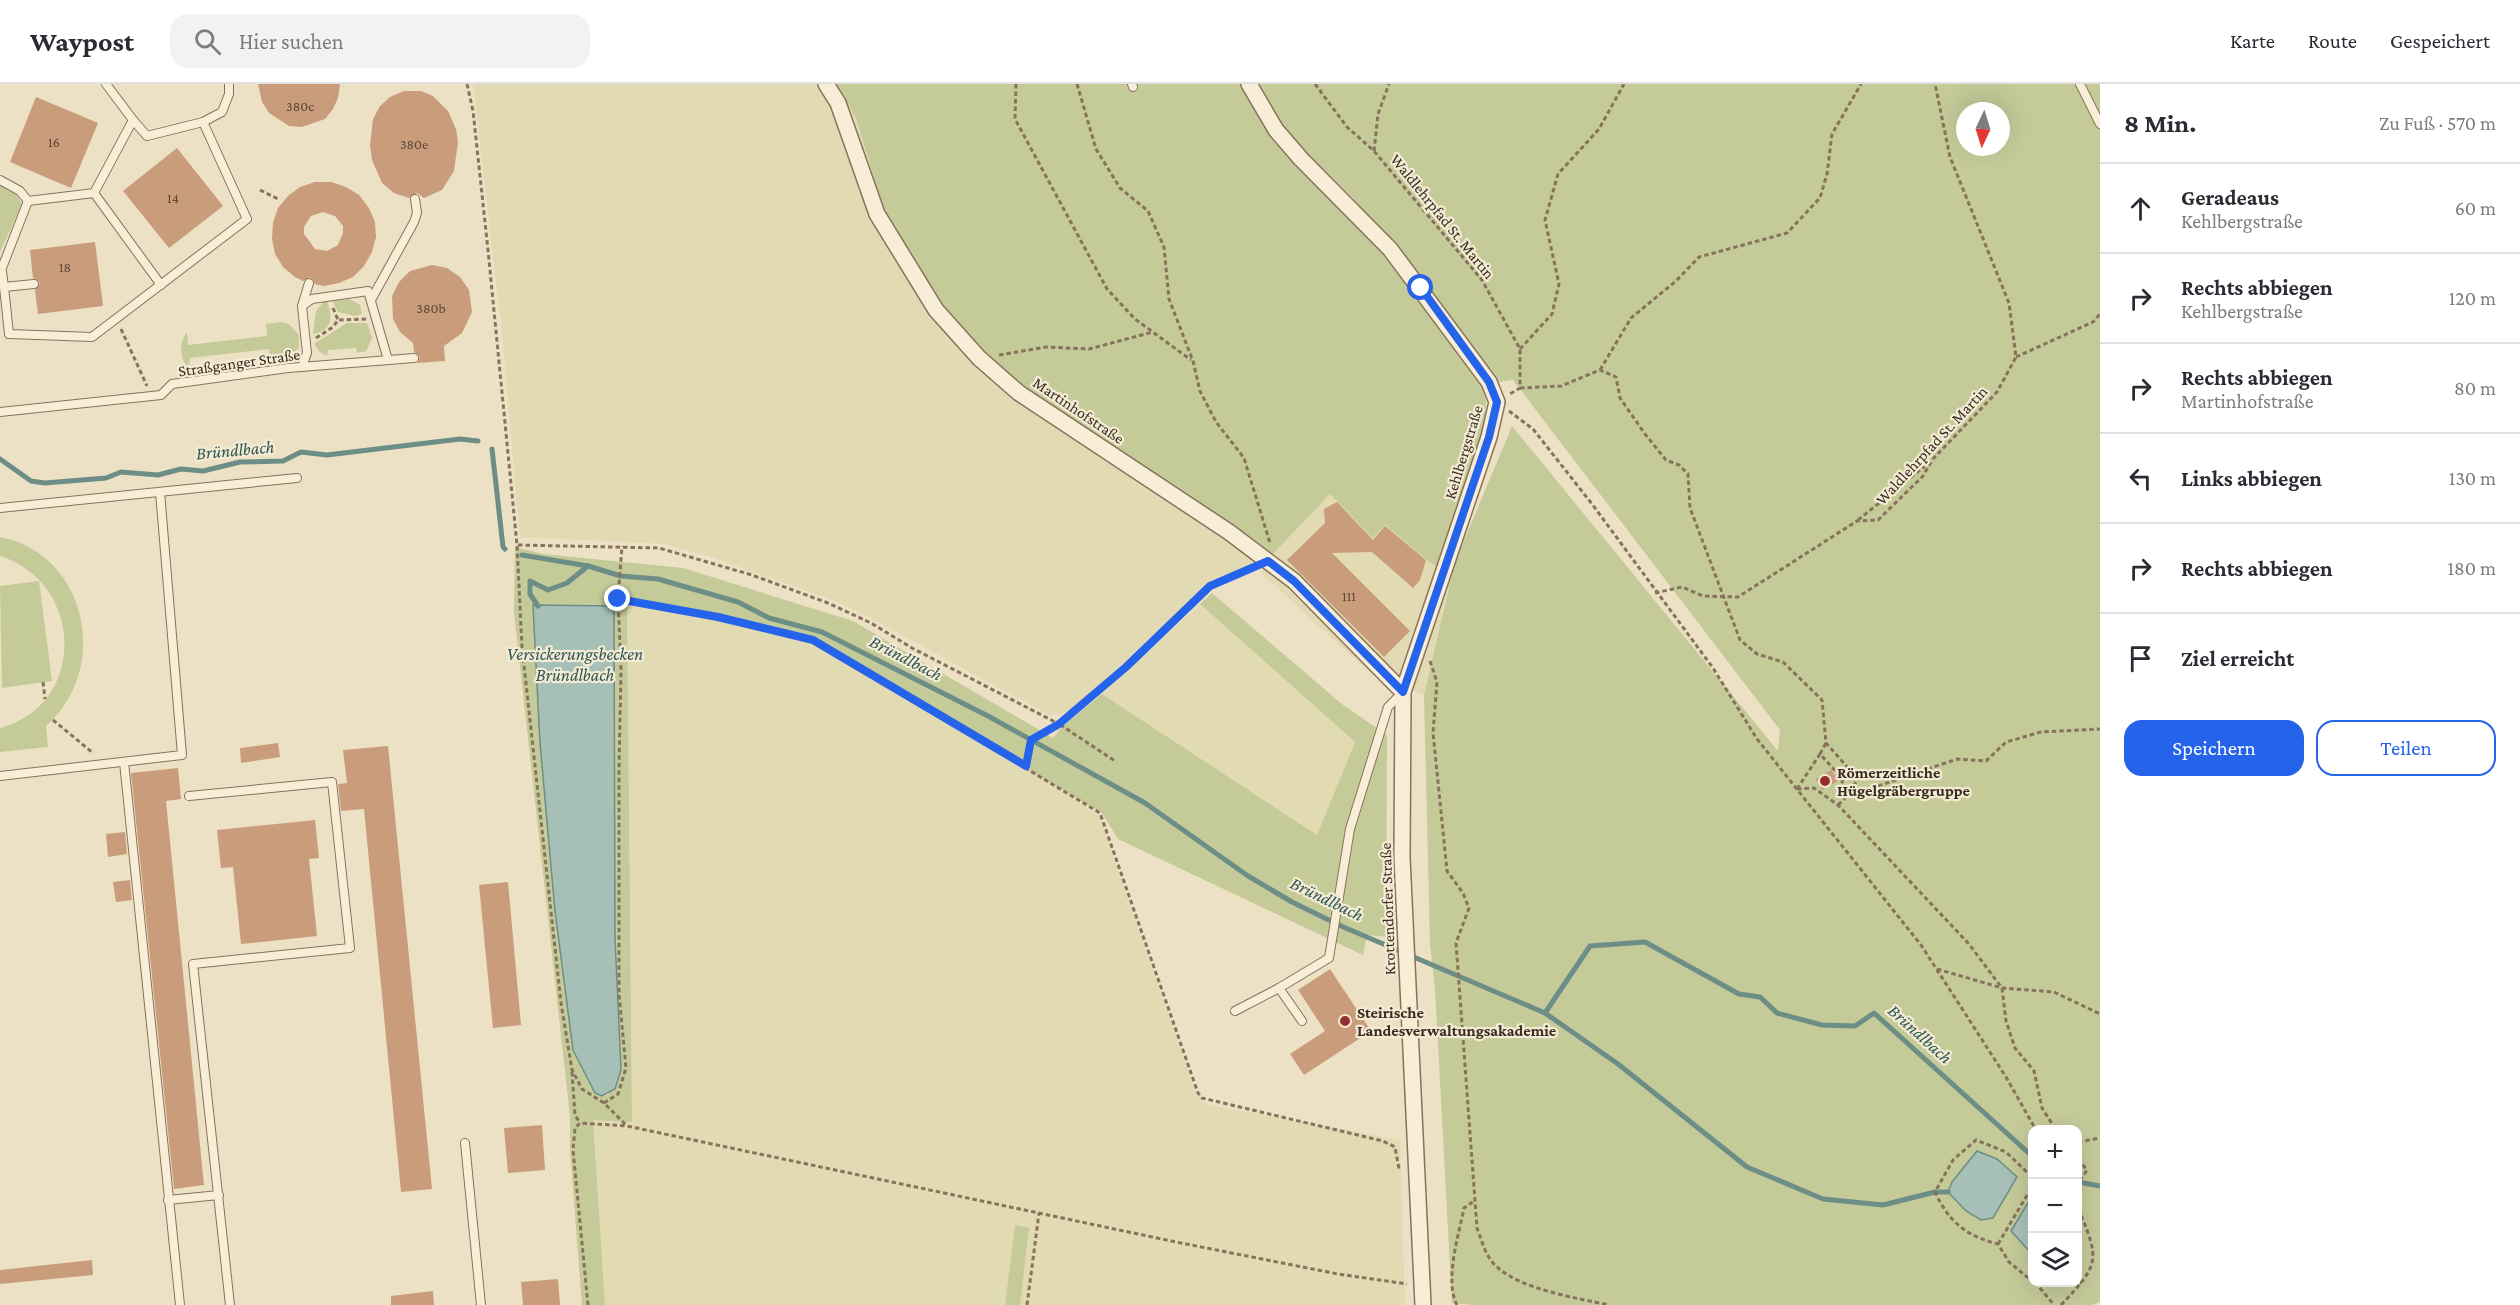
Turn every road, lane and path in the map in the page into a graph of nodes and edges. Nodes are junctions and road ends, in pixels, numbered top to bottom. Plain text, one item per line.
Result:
1 (106, 84) edge
2 (229, 84) edge
3 (467, 84) edge
4 (826, 84) edge
5 (1016, 84) edge
6 (1077, 84) edge
7 (1249, 84) edge
8 (1315, 84) edge
9 (1389, 84) edge
10 (1624, 84) edge
11 (1861, 84) edge
12 (1935, 84) edge
13 (2080, 84) edge
14 (133, 120) junction
15 (203, 122) junction
16 (2100, 124) edge
17 (1374, 151) junction
18 (0, 180) edge
19 (260, 190) dead end
20 (94, 193) junction
21 (415, 199) dead end
22 (280, 200) dead end
23 (28, 201) junction
24 (1, 272) edge
25 (309, 283) dead end
26 (34, 284) dead end
27 (161, 285) junction
28 (4, 287) junction
29 (371, 300) junction
30 (302, 306) junction
31 (2100, 314) edge
32 (376, 318) junction
33 (117, 319) junction
34 (1153, 332) junction
35 (306, 342) junction
36 (1520, 349) junction
37 (2016, 357) junction
38 (414, 358) dead end
39 (979, 358) junction
40 (388, 360) junction
41 (1193, 362) junction
42 (302, 367) junction
43 (1600, 370) junction
44 (1520, 388) junction
45 (151, 396) junction
46 (1497, 402) junction
47 (0, 412) edge
48 (1932, 460) junction
49 (297, 478) dead end
50 (160, 492) junction
51 (0, 508) edge
52 (1857, 521) junction
53 (517, 545) junction
54 (622, 546) junction
55 (1266, 560) junction
56 (1655, 593) junction
57 (1722, 598) junction
58 (618, 599) junction
59 (1421, 638) junction
60 (44, 682) dead end
61 (1403, 692) junction
62 (45, 699) dead end
63 (52, 720) dead end
64 (1059, 724) junction
65 (2100, 729) edge
66 (1826, 743) junction
67 (1820, 754) junction
68 (1115, 761) dead end
69 (124, 762) junction
70 (106, 764) junction
71 (1026, 766) junction
72 (0, 776) edge
73 (1797, 789) junction
74 (189, 796) dead end
75 (1845, 797) junction
76 (1838, 806) junction
77 (1936, 968) junction
78 (1279, 988) junction
79 (2002, 988) junction
80 (1234, 1011) dead end
81 (2100, 1014) edge
82 (1302, 1021) dead end
83 (572, 1070) junction
84 (604, 1103) junction
85 (580, 1123) junction
86 (2033, 1125) edge
87 (2053, 1125) edge
88 (627, 1126) junction
89 (2100, 1138) edge
90 (2082, 1141) edge
91 (465, 1143) dead end
92 (2082, 1164) edge
93 (2028, 1173) edge
94 (2082, 1178) edge
95 (1400, 1180) dead end
96 (2028, 1194) edge
97 (219, 1195) junction
98 (168, 1200) junction
99 (1474, 1201) junction
100 (1038, 1213) junction
101 (2082, 1215) edge
102 (1998, 1244) junction
103 (1409, 1273) dead end
104 (2028, 1278) edge
105 (2082, 1283) edge
106 (2039, 1287) edge
107 (2078, 1287) edge
108 (180, 1305) edge
109 (230, 1305) edge
110 (481, 1305) edge
111 (588, 1305) edge
112 (1027, 1305) edge
113 (1423, 1305) edge
114 (1458, 1305) edge
115 (1609, 1305) edge
116 (2054, 1305) edge
117 (2061, 1305) edge

1 - 14 lane
2 - 15 lane
3 - 53 path
4 - 39 street, Martinhofstraße
5 - 34 path
6 - 41 path
7 - 46 street, Kehlbergstraße
8 - 17 path, Waldlehrpfad St. Martin
9 - 17 path
10 - 36 path
11 - 43 path
12 - 37 path
13 - 16 lane
14 - 15 lane
14 - 20 lane
15 - 27 lane
17 - 36 path, Waldlehrpfad St. Martin
18 - 23 lane
19 - 22 path
20 - 23 lane
20 - 27 lane
21 - 29 lane
23 - 24 lane
24 - 28 lane
25 - 30 lane
26 - 28 lane
27 - 33 lane
28 - 33 lane
29 - 30 lane
29 - 32 lane
30 - 35 lane
31 - 37 path
32 - 35 path
32 - 40 lane
33 - 45 path
34 - 39 path
34 - 41 path
35 - 42 lane
36 - 44 path, Waldlehrpfad St. Martin
37 - 48 path, Waldlehrpfad St. Martin
38 - 40 lane, Straßganger Straße
39 - 55 street, Martinhofstraße
40 - 42 lane, Straßganger Straße
41 - 55 path
42 - 45 lane, Straßganger Straße
43 - 44 path
43 - 57 path
44 - 46 path
45 - 47 lane, Straßganger Straße
46 - 56 path
46 - 59 street, Kehlbergstraße
48 - 52 path
48 - 52 path, Waldlehrpfad St. Martin
49 - 50 lane
50 - 51 lane
50 - 69 lane
52 - 57 path, Waldlehrpfad St. Martin
53 - 54 path
53 - 83 path
54 - 58 path
54 - 64 path
55 - 61 street, Martinhofstraße
55 - 64 path
56 - 57 path
56 - 73 path
57 - 66 path
58 - 71 path
58 - 84 path
59 - 61 street, Kehlbergstraße
59 - 99 path
60 - 62 path
61 - 78 lane
61 - 113 street, Krottendorfer Straße
63 - 70 path
64 - 68 path
64 - 71 path
65 - 75 path
66 - 67 path
66 - 75 path
67 - 73 path
67 - 75 path
69 - 70 lane
69 - 98 lane
70 - 72 lane
71 - 95 path
73 - 76 path
73 - 77 path
74 - 97 lane
75 - 76 path
76 - 79 path
77 - 79 path
77 - 86 path
78 - 80 lane
78 - 82 lane
79 - 81 path
79 - 87 path
83 - 84 path
83 - 85 path
84 - 88 path
85 - 88 path
85 - 111 path
88 - 100 path
89 - 90 path
91 - 110 lane
92 - 94 path
93 - 102 path
96 - 102 path
97 - 98 lane
97 - 109 lane
98 - 108 lane
99 - 114 path
99 - 115 path
100 - 103 path
100 - 112 path
101 - 105 path
102 - 104 path
106 - 116 path
107 - 117 path

